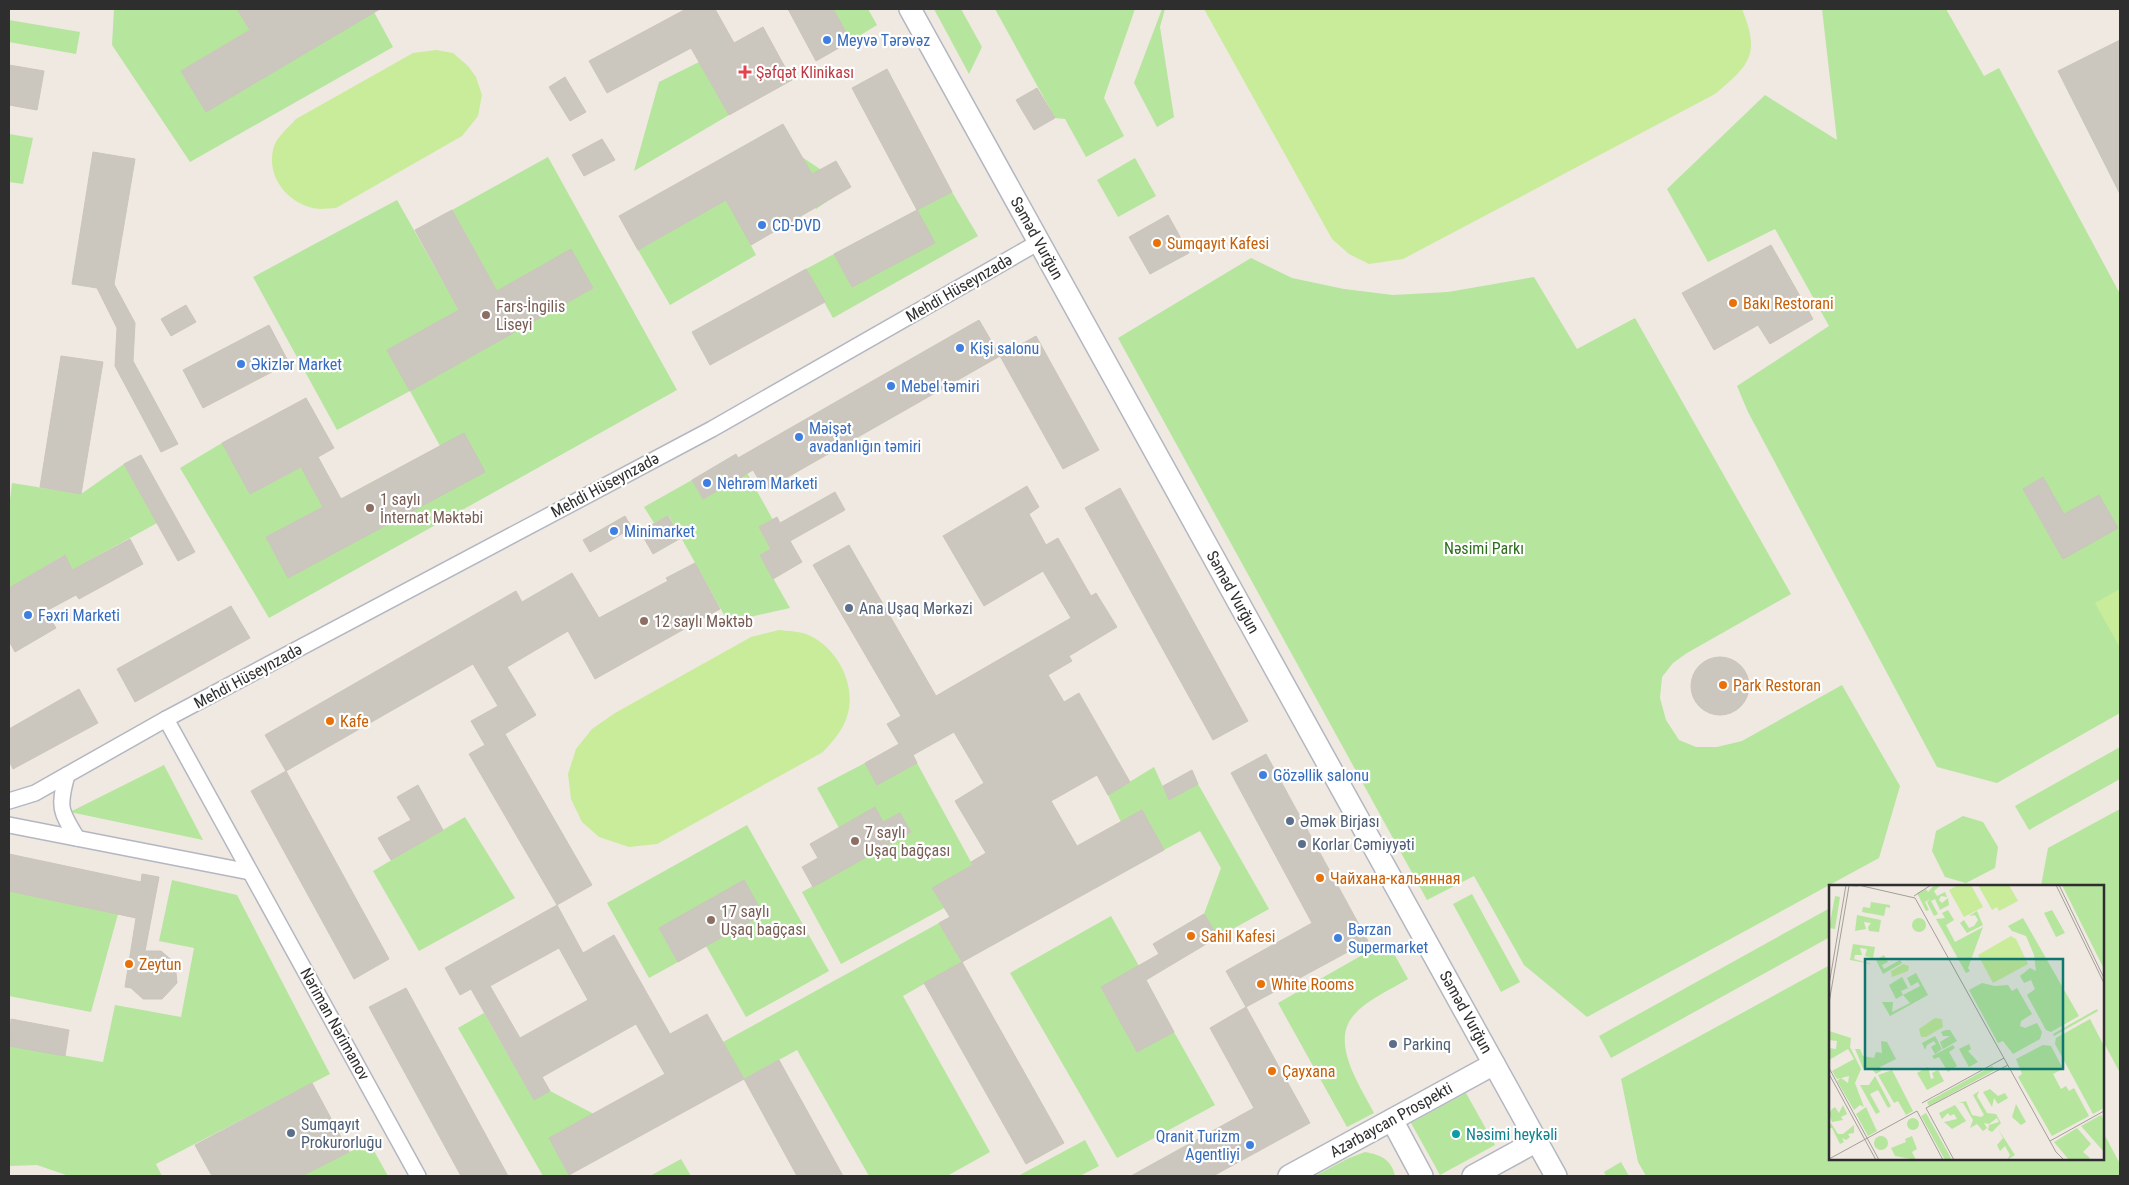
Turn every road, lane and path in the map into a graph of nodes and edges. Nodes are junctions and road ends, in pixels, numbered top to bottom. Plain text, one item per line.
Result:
1 (910, 9) edge
2 (1039, 242) junction
3 (166, 719) junction
4 (67, 775) junction
5 (9, 801) edge
6 (9, 825) edge
7 (77, 838) junction
8 (250, 872) junction
9 (1494, 1064) junction
10 (1392, 1120) junction
11 (1537, 1142) junction
12 (418, 1176) edge
13 (1289, 1176) edge
14 (1422, 1176) edge
15 (1473, 1176) edge
16 (1556, 1176) edge

1 - 2 main road, Səməd Vurğun
2 - 3 street, Mehdi Hüseynzadə
2 - 9 main road, Səməd Vurğun
3 - 4 street, Mehdi Hüseynzadə
3 - 8 street, Nəriman Nərimanov
4 - 5 street, Mehdi Hüseynzadə
4 - 7 street
6 - 7 street
7 - 8 street
8 - 12 street, Nəriman Nərimanov
9 - 10 main road, Azərbaycan Prospekti
9 - 11 main road, Səməd Vurğun
10 - 13 main road, Azərbaycan Prospekti
10 - 14 main road
11 - 15 main road
11 - 16 main road, Səməd Vurğun

